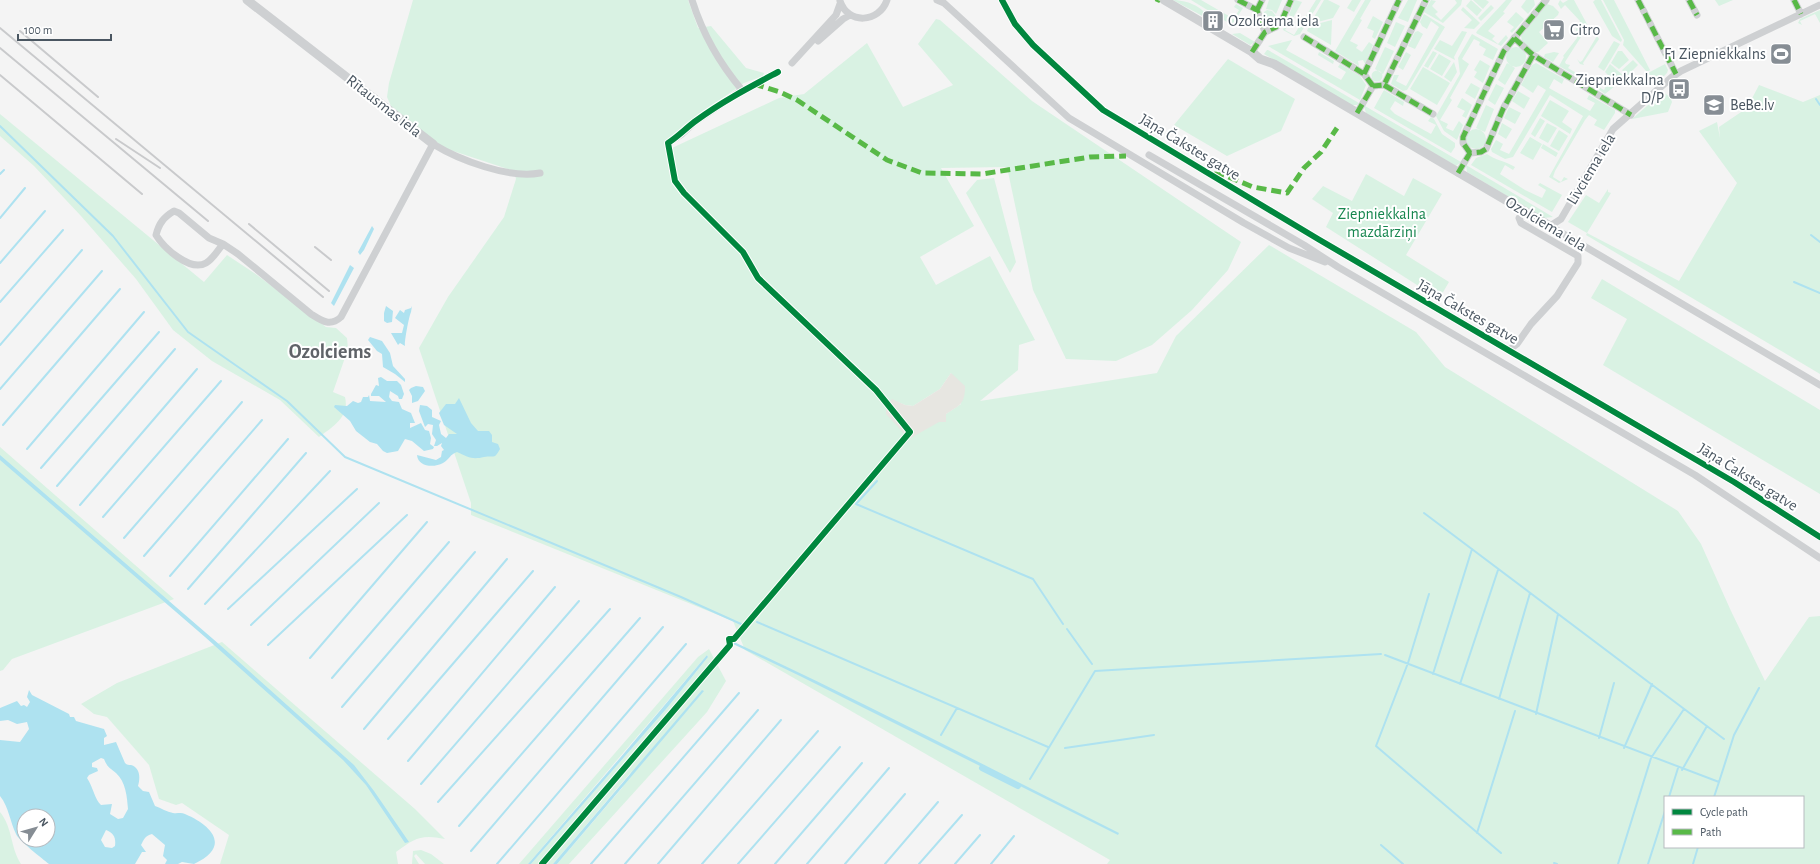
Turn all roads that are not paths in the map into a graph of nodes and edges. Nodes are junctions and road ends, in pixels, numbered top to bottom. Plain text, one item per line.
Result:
1 (247, 0) edge
2 (692, 0) edge
3 (887, 0) edge
4 (937, 0) edge
5 (1002, 0) edge
6 (1164, 0) edge
7 (1238, 0) edge
8 (1262, 0) edge
9 (1291, 0) edge
10 (1399, 0) edge
11 (1426, 0) edge
12 (1546, 0) edge
13 (1638, 0) edge
14 (1689, 0) edge
15 (1795, 0) edge
16 (840, 2) edge
17 (1820, 5) edge
18 (1257, 10) junction
19 (1801, 14) junction
20 (850, 15) junction
21 (1697, 15) dead end
22 (1265, 32) junction
23 (1304, 37) dead end
24 (1514, 38) junction
25 (1252, 52) junction
26 (1533, 55) junction
27 (1364, 74) junction
28 (1676, 74) junction
29 (1384, 85) junction
30 (1373, 86) junction
31 (1357, 112) junction
32 (1433, 114) dead end
33 (1631, 115) junction
34 (668, 143) dead end
35 (433, 144) junction
36 (1470, 153) junction
37 (1149, 155) dead end
38 (540, 173) dead end
39 (1458, 173) junction
40 (1524, 211) junction
41 (1550, 226) junction
42 (223, 244) junction
43 (1338, 268) junction
44 (1509, 350) junction
45 (1820, 385) edge
46 (1820, 538) edge
47 (1820, 558) edge

1 - 35 street, Rītausmas iela
2 - 34 street
3 - 20 street
4 - 43 street
5 - 44 street, Jāņa Čakstes gatve
6 - 25 street, Ozolciema iela
7 - 18 street
8 - 18 street
9 - 22 street
10 - 27 street
11 - 29 street
12 - 24 street
13 - 28 street
14 - 21 street
15 - 19 street
16 - 20 street
16 - 20 street
17 - 19 street, Līvciema iela
18 - 22 street
19 - 28 street, Līvciema iela
22 - 25 street
23 - 27 street
24 - 26 street
24 - 36 street
25 - 31 street, Ozolciema iela
26 - 33 street
26 - 36 street
27 - 30 street
28 - 33 street, Līvciema iela
29 - 30 street
29 - 32 street
30 - 31 street
31 - 39 street, Ozolciema iela
33 - 41 street, Līvciema iela
35 - 38 street, Rītausmas iela
35 - 42 street
36 - 39 street
37 - 43 street, Jāņa Čakstes gatve
39 - 40 street, Ozolciema iela
40 - 41 street, Ozolciema iela
40 - 44 street
41 - 45 street, Ozolciema iela
42 - 42 street
43 - 47 street, Jāņa Čakstes gatve
44 - 46 street, Jāņa Čakstes gatve

